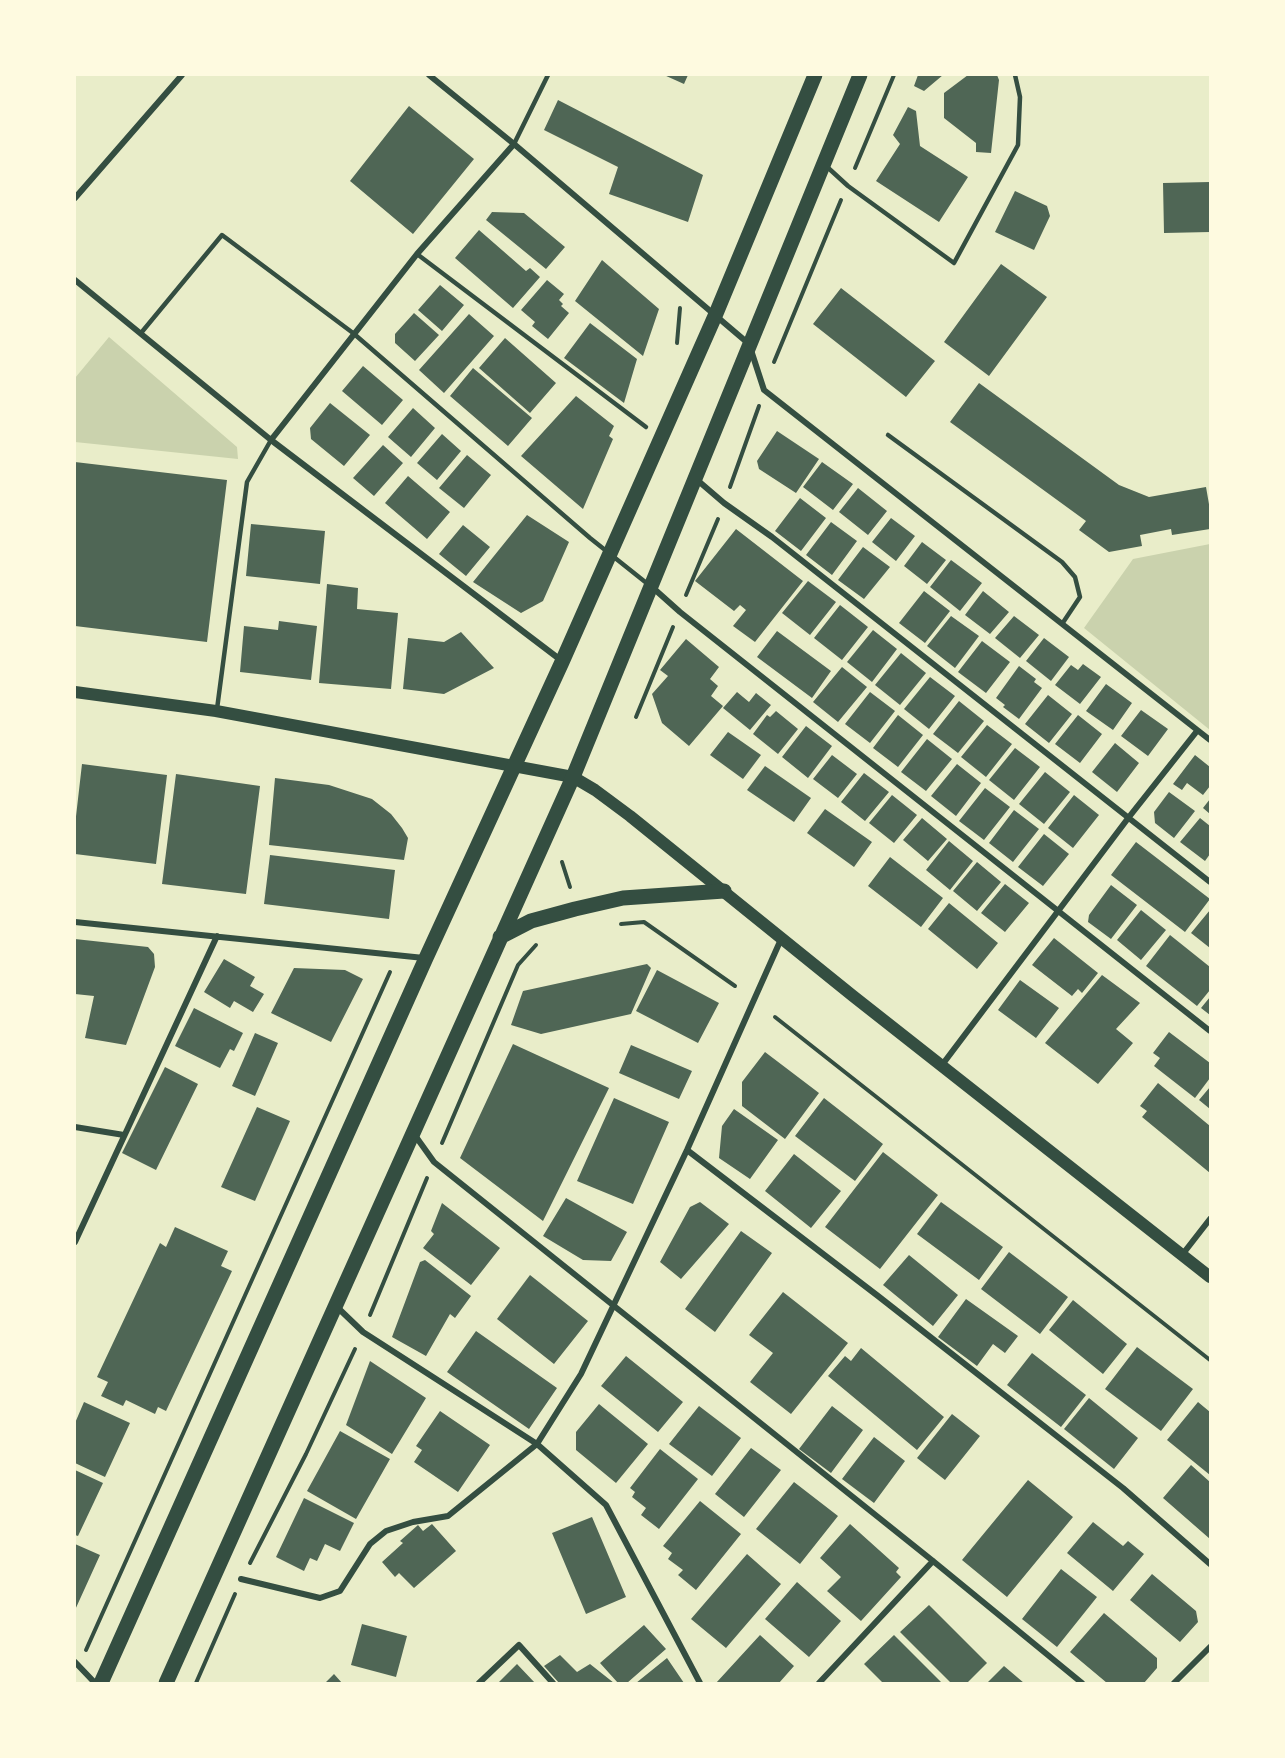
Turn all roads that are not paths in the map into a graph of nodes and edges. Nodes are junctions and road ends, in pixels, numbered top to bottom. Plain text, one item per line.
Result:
1 (182, 75) edge
2 (429, 75) edge
3 (548, 75) edge
4 (815, 75) edge
5 (860, 75) edge
6 (1015, 75) edge
7 (514, 144) junction
8 (823, 163) junction
9 (75, 198) edge
10 (417, 254) junction
11 (75, 280) edge
12 (715, 316) junction
13 (141, 333) junction
14 (353, 333) junction
15 (749, 344) junction
16 (646, 427) dead end
17 (888, 435) dead end
18 (271, 440) junction
19 (695, 478) junction
20 (610, 554) junction
21 (651, 586) junction
22 (1062, 624) junction
23 (562, 662) junction
24 (75, 692) edge
25 (216, 711) junction
26 (1197, 731) junction
27 (1210, 740) edge
28 (515, 766) junction
29 (573, 777) junction
30 (1129, 817) junction
31 (1210, 882) edge
32 (724, 891) junction
33 (1058, 911) junction
34 (75, 922) edge
35 (217, 936) junction
36 (501, 937) junction
37 (782, 937) junction
38 (426, 958) junction
39 (1210, 1031) edge
40 (942, 1065) junction
41 (75, 1126) edge
42 (413, 1134) junction
43 (124, 1135) junction
44 (687, 1150) junction
45 (1210, 1220) edge
46 (75, 1242) edge
47 (1182, 1255) junction
48 (1210, 1277) edge
49 (336, 1305) junction
50 (613, 1307) junction
51 (537, 1444) junction
52 (933, 1561) junction
53 (1210, 1564) edge
54 (241, 1579) road end
55 (1210, 1647) edge
56 (77, 1664) edge
57 (95, 1683) edge
58 (101, 1683) edge
59 (166, 1683) edge
60 (478, 1683) edge
61 (553, 1683) edge
62 (700, 1683) edge
63 (819, 1683) edge
64 (1082, 1683) edge
65 (1173, 1683) edge

1 - 9 street
2 - 7 street
3 - 7 lane
4 - 12 main road
5 - 8 main road
6 - 8 lane
7 - 10 street
7 - 12 street
8 - 15 main road
10 - 14 street
10 - 16 lane
11 - 13 street
12 - 15 street
12 - 20 main road
13 - 14 lane
13 - 18 street
14 - 18 street
14 - 20 lane
15 - 19 main road
15 - 22 street
17 - 22 lane
18 - 23 street
18 - 25 lane
19 - 21 main road
19 - 30 street
20 - 21 lane
20 - 23 main road
21 - 29 main road
21 - 33 street
22 - 26 street
23 - 28 main road
24 - 25 main road
25 - 28 main road
26 - 27 street
26 - 30 street
28 - 29 main road
28 - 38 main road
29 - 32 main road
29 - 36 main road
30 - 31 street
30 - 33 street
32 - 36 main road
32 - 37 main road
33 - 39 street
33 - 40 street
34 - 35 street
35 - 38 street
35 - 43 street
36 - 42 main road
37 - 40 main road
37 - 44 street
38 - 58 main road
40 - 47 main road
41 - 43 street
42 - 49 main road
42 - 50 street
43 - 46 street
44 - 50 street
44 - 53 street
45 - 47 street
47 - 48 main road
49 - 51 street
49 - 59 main road
50 - 51 street
50 - 52 street
51 - 54 street
51 - 62 street
52 - 63 street
52 - 64 street
55 - 65 street
56 - 57 street
60 - 61 street

